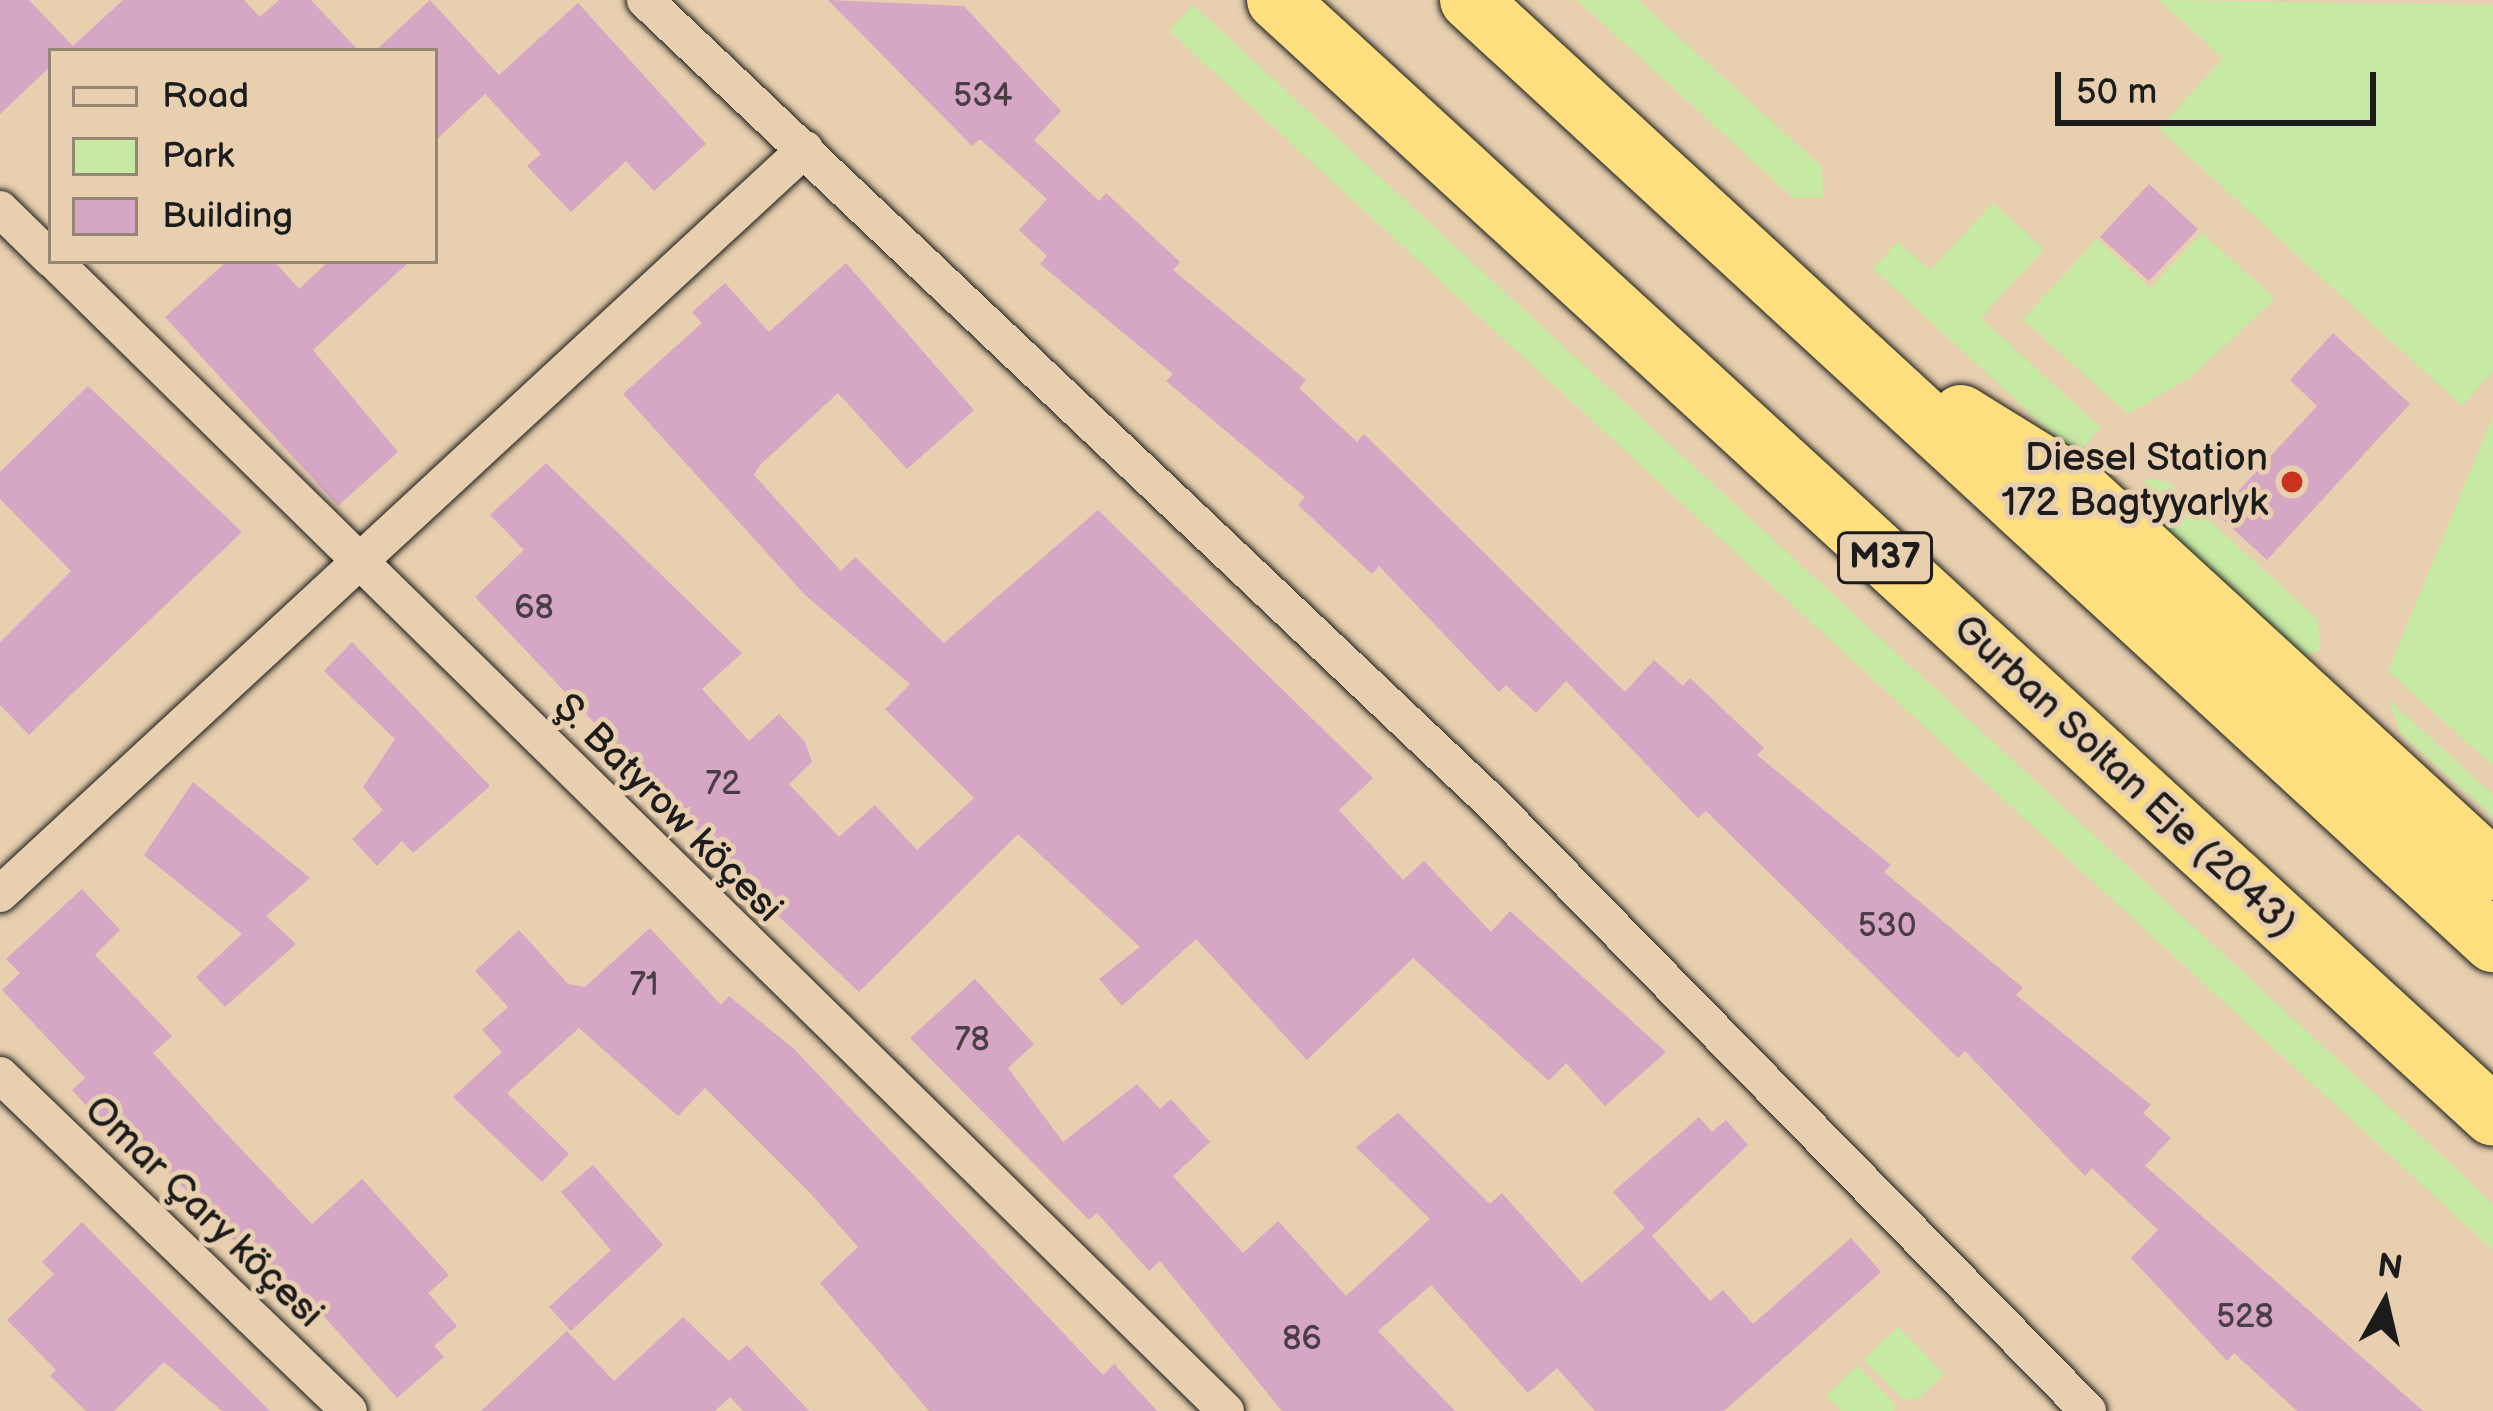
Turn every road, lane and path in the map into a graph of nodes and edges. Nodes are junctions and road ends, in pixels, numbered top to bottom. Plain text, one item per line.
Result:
1 (645, 0) edge
2 (1277, 0) edge
3 (1470, 0) edge
4 (805, 149) junction
5 (0, 209) edge
6 (48, 256) edge
7 (56, 264) edge
8 (1840, 339) junction
9 (360, 557) junction
10 (2339, 729) junction
11 (2493, 870) edge
12 (0, 894) edge
13 (2493, 903) edge
14 (2493, 943) edge
15 (0, 1075) edge
16 (2493, 1116) edge
17 (349, 1411) edge
18 (1226, 1411) edge
19 (2089, 1411) edge

1 - 4 street
2 - 16 highway, Gurban Soltan Eje (2043) / M37
3 - 8 highway
4 - 9 street
4 - 19 street
5 - 6 street, Ş. Batyrow köçesi
7 - 9 street, Ş. Batyrow köçesi
8 - 10 highway
8 - 14 highway
9 - 12 street
9 - 18 street, Ş. Batyrow köçesi
10 - 11 highway
10 - 13 highway
15 - 17 street, Omar Çary köçesi

